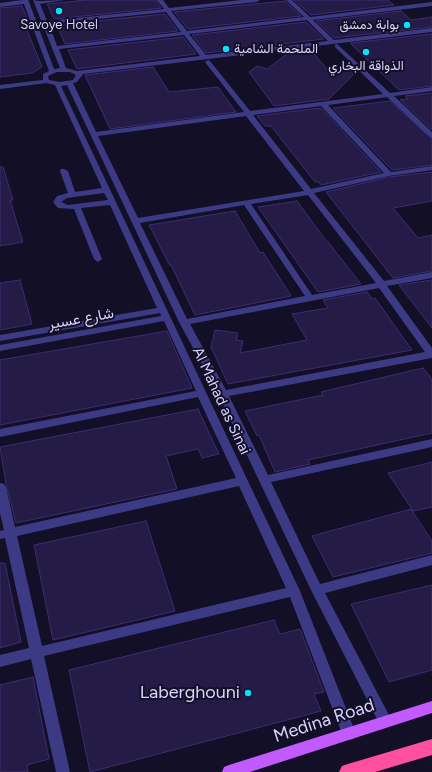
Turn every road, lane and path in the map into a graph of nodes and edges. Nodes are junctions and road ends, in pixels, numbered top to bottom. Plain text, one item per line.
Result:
1 (62, 0) edge
2 (160, 0) edge
3 (257, 0) edge
4 (289, 0) edge
5 (421, 0) edge
6 (26, 1) edge
7 (37, 1) edge
8 (0, 5) edge
9 (431, 6) edge
10 (167, 10) junction
11 (308, 18) junction
12 (46, 23) junction
13 (432, 30) edge
14 (185, 33) junction
15 (432, 35) edge
16 (335, 44) junction
17 (55, 48) junction
18 (206, 60) junction
19 (64, 70) junction
20 (52, 72) junction
21 (74, 77) junction
22 (46, 79) junction
23 (0, 82) edge
24 (57, 84) junction
25 (0, 87) edge
26 (432, 89) edge
27 (389, 95) junction
28 (323, 104) junction
29 (248, 113) junction
30 (432, 125) edge
31 (422, 127) junction
32 (94, 134) junction
33 (432, 136) edge
34 (432, 168) edge
35 (64, 171) dead end
36 (390, 174) junction
37 (107, 190) junction
38 (310, 192) junction
39 (72, 194) junction
40 (112, 202) junction
41 (246, 203) junction
42 (77, 207) junction
43 (135, 221) junction
44 (98, 259) dead end
45 (432, 275) edge
46 (382, 285) junction
47 (310, 298) junction
48 (164, 314) junction
49 (184, 322) junction
50 (0, 338) edge
51 (0, 348) edge
52 (432, 355) edge
53 (202, 393) junction
54 (223, 394) junction
55 (0, 433) edge
56 (432, 444) edge
57 (264, 480) junction
58 (242, 481) junction
59 (0, 487) edge
60 (5, 534) edge
61 (432, 560) edge
62 (317, 590) junction
63 (294, 591) junction
64 (36, 653) junction
65 (0, 661) edge
66 (432, 707) edge
67 (385, 721) junction
68 (349, 734) junction
69 (432, 747) edge
70 (63, 772) edge
71 (229, 772) edge
72 (348, 772) edge

1 - 7 street
2 - 10 street
3 - 10 street
4 - 11 street
5 - 9 street
6 - 8 street
6 - 20 street
7 - 12 street
9 - 11 street
10 - 12 street
10 - 14 street
11 - 14 street
11 - 16 street
12 - 17 street
13 - 16 street
14 - 17 street
14 - 18 street
15 - 16 street
16 - 18 street
16 - 27 street
17 - 19 street
18 - 21 street
18 - 29 street
19 - 20 street
19 - 21 street
20 - 22 street
21 - 24 street
21 - 32 street, Al Mahad as Sinai
22 - 23 street
22 - 24 street
22 - 25 street
24 - 37 street, Al Mahad as Sinai
26 - 27 street
27 - 28 street
27 - 31 street
28 - 29 street
28 - 36 street
29 - 32 street
29 - 38 street
30 - 31 street
31 - 33 street
32 - 43 street, Al Mahad as Sinai
34 - 36 street
35 - 39 street
36 - 38 street
37 - 39 street
37 - 40 street, Al Mahad as Sinai
38 - 41 street
38 - 46 street
39 - 42 street
40 - 42 street
40 - 48 street, Al Mahad as Sinai
41 - 43 street
41 - 47 street
42 - 44 street
43 - 49 street, Al Mahad as Sinai
45 - 46 street
46 - 47 street
46 - 52 street
47 - 49 street
48 - 50 street, شارع عسير
48 - 51 street, شارع عسير
48 - 53 street, Al Mahad as Sinai
49 - 54 street, Al Mahad as Sinai
52 - 54 street
53 - 55 street
53 - 58 street, Al Mahad as Sinai
54 - 57 street, Al Mahad as Sinai
56 - 57 street
57 - 62 street, Al Mahad as Sinai
58 - 60 street
58 - 63 street, Al Mahad as Sinai
59 - 60 street
60 - 64 street
61 - 62 street
62 - 67 street, Al Mahad as Sinai
63 - 64 street
63 - 68 street, Al Mahad as Sinai
64 - 65 street
64 - 70 street
66 - 67 main road, Medina Road
67 - 68 main road, Medina Road
68 - 71 main road, Medina Road
69 - 72 highway

